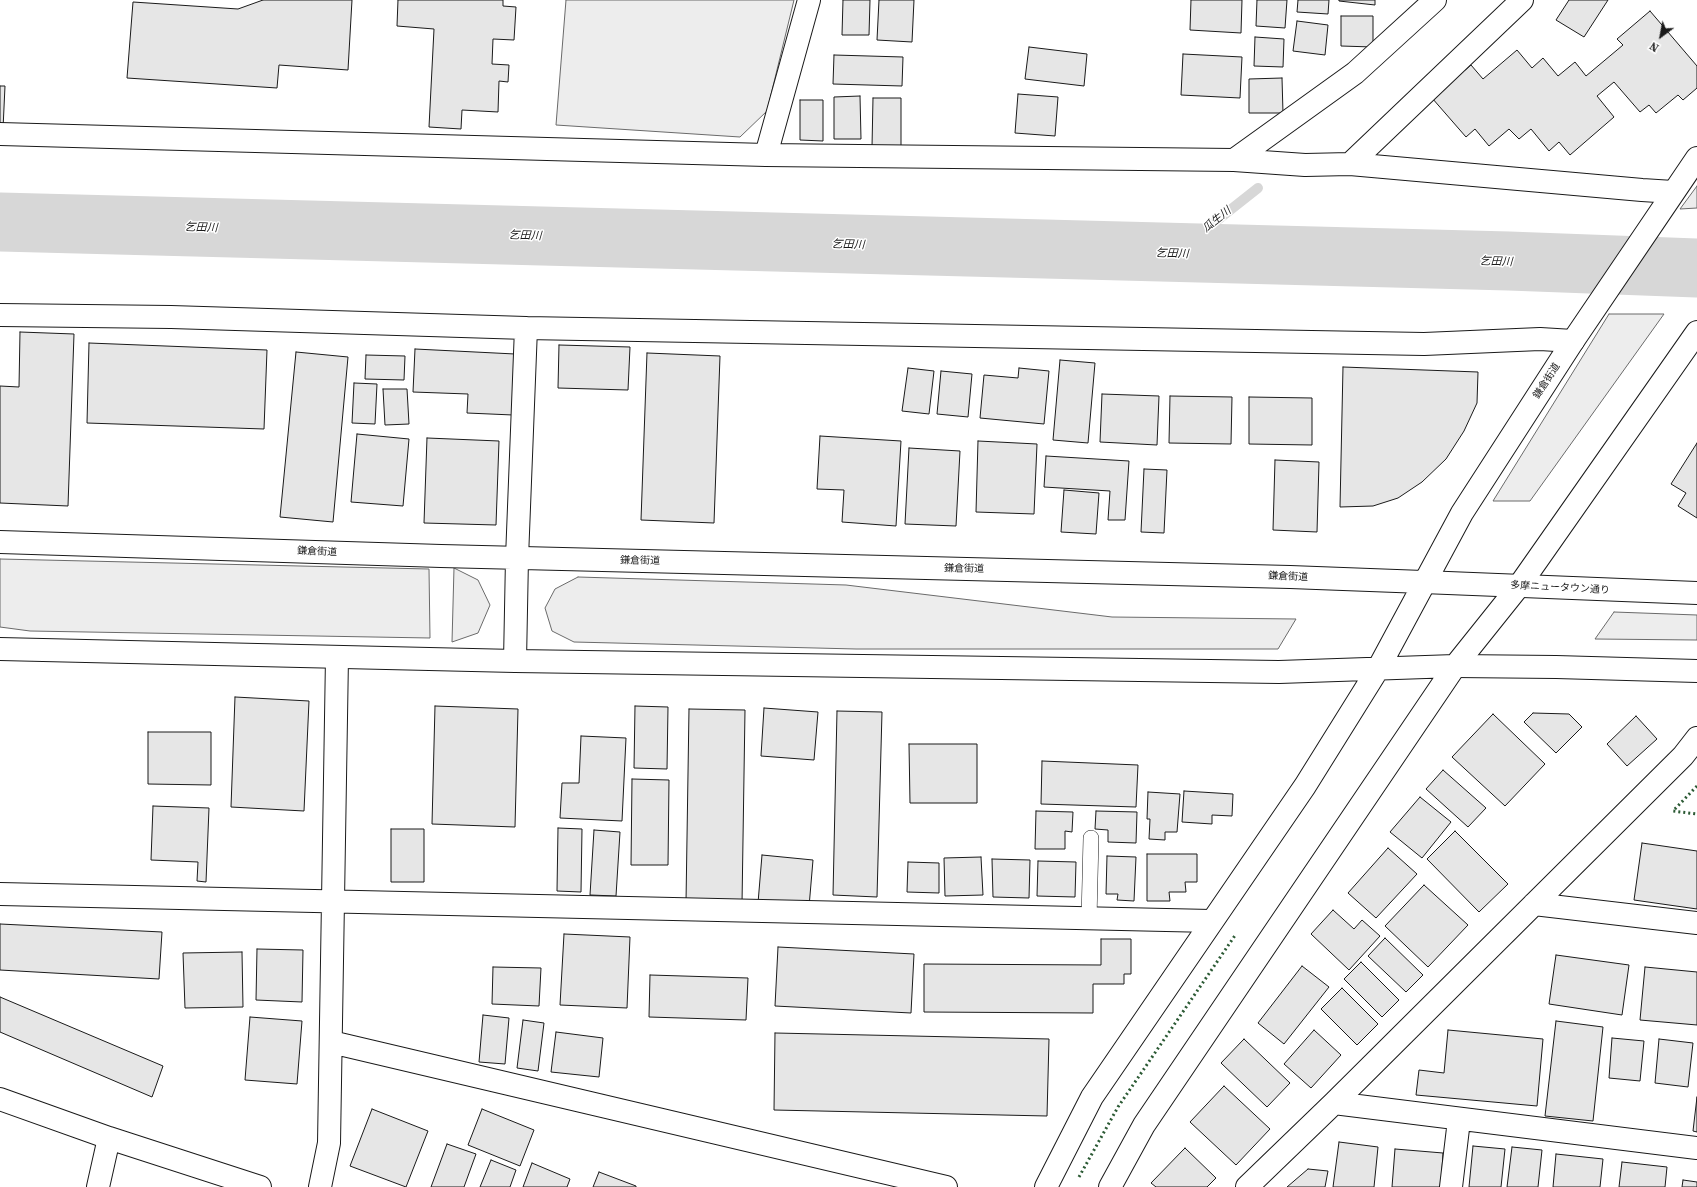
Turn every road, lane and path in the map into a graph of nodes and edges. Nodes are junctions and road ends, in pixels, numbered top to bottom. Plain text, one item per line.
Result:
1 (809, 0) edge
2 (1435, 0) edge
3 (1522, 0) edge
4 (0, 134) edge
5 (766, 155) junction
6 (1697, 158) edge
7 (1234, 160) junction
8 (1350, 164) junction
9 (1673, 192) junction
10 (0, 315) edge
11 (526, 328) junction
12 (1694, 339) edge
13 (1573, 341) junction
14 (0, 542) edge
15 (517, 558) junction
16 (1423, 582) junction
17 (1519, 586) junction
18 (1697, 594) edge
19 (0, 649) edge
20 (337, 657) junction
21 (515, 661) junction
22 (1455, 666) junction
23 (1378, 669) junction
24 (1697, 671) edge
25 (1697, 738) edge
26 (1091, 838) dead end
27 (0, 894) edge
28 (333, 902) junction
29 (1534, 904) junction
30 (1089, 919) junction
31 (1211, 921) junction
32 (1697, 923) edge
33 (331, 1042) junction
34 (0, 1099) edge
35 (1334, 1103) junction
36 (1459, 1120) junction
37 (109, 1138) junction
38 (1697, 1148) edge
39 (98, 1187) edge
40 (260, 1187) edge
41 (320, 1187) edge
42 (946, 1187) edge
43 (1046, 1187) edge
44 (1110, 1187) edge
45 (1247, 1187) edge
46 (1451, 1187) edge

1 - 5 street
2 - 7 street
3 - 8 street
4 - 5 street
5 - 7 street
6 - 9 street, 鎌倉街道
7 - 8 street
8 - 9 street
9 - 13 street, 鎌倉街道
10 - 11 street
11 - 13 street
11 - 15 street
12 - 17 street
13 - 16 street, 鎌倉街道
14 - 15 street, 鎌倉街道
15 - 16 street, 鎌倉街道
15 - 21 street
16 - 17 street, 多摩ニュータウン通り
16 - 23 street
17 - 18 street, 多摩ニュータウン通り
17 - 22 street
19 - 20 street
20 - 21 street
20 - 28 street
21 - 23 street
22 - 23 street
22 - 24 street
22 - 44 street
23 - 31 street
25 - 29 street
26 - 30 lane
27 - 28 street
28 - 30 street
28 - 33 street
29 - 32 street
29 - 35 street
30 - 31 street
31 - 43 street
33 - 41 street
33 - 42 street
34 - 37 street
35 - 36 street
35 - 45 street
36 - 38 street
36 - 46 street
37 - 39 street
37 - 40 street

